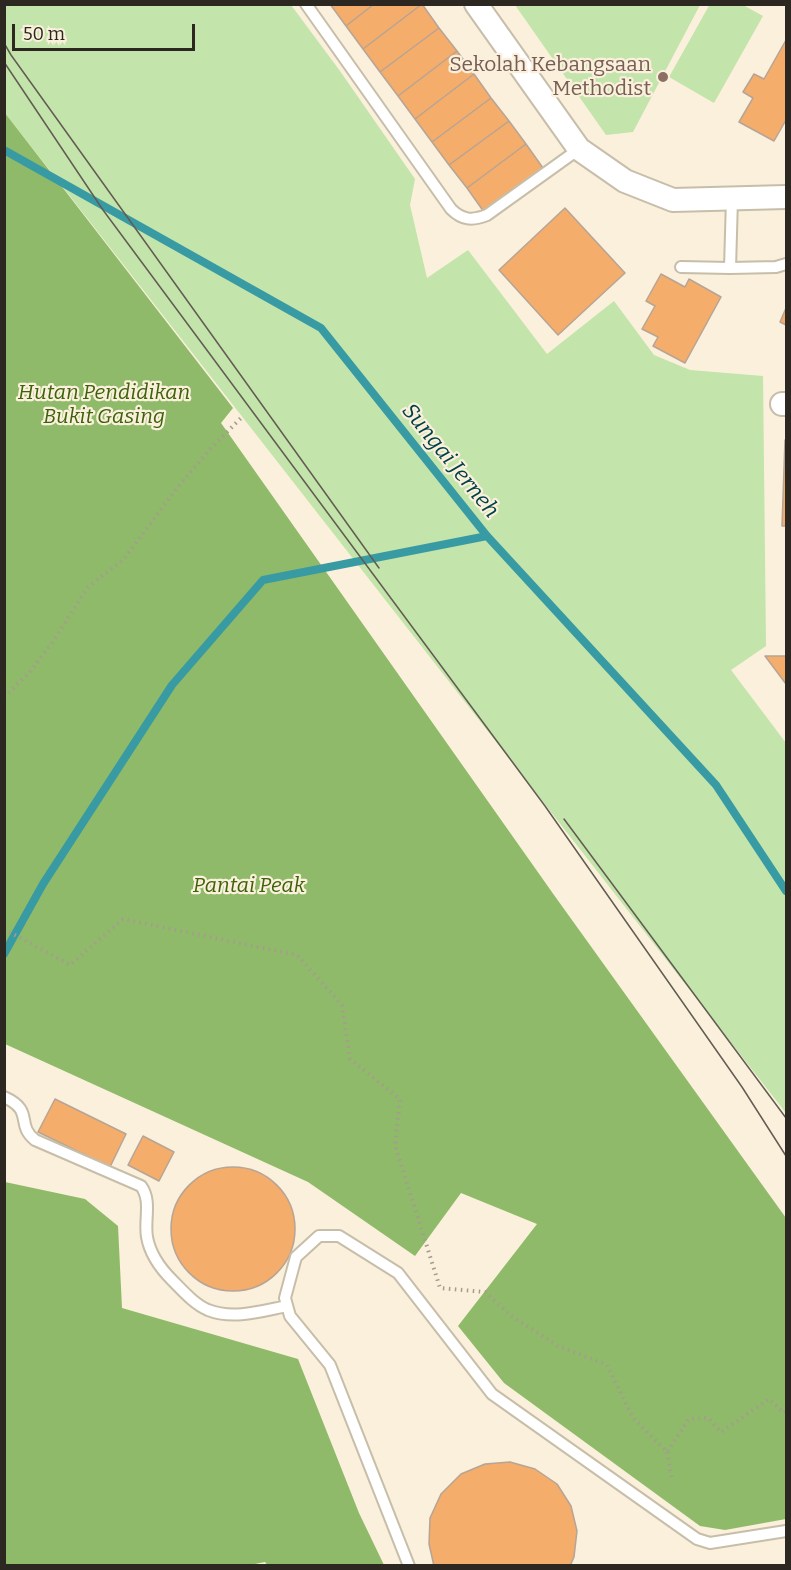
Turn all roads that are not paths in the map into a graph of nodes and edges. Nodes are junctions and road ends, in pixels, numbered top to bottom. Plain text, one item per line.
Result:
1 (306, 4) edge
2 (476, 4) edge
3 (579, 149) junction
4 (786, 197) edge
5 (732, 199) junction
6 (786, 264) edge
7 (681, 267) dead end
8 (730, 268) junction
9 (4, 1097) edge
10 (287, 1306) junction
11 (786, 1531) edge
12 (409, 1566) edge

1 - 3 lane
2 - 3 street
3 - 5 street
4 - 5 street
5 - 8 lane
6 - 8 lane
7 - 8 lane
9 - 10 lane
10 - 11 lane
10 - 12 lane

